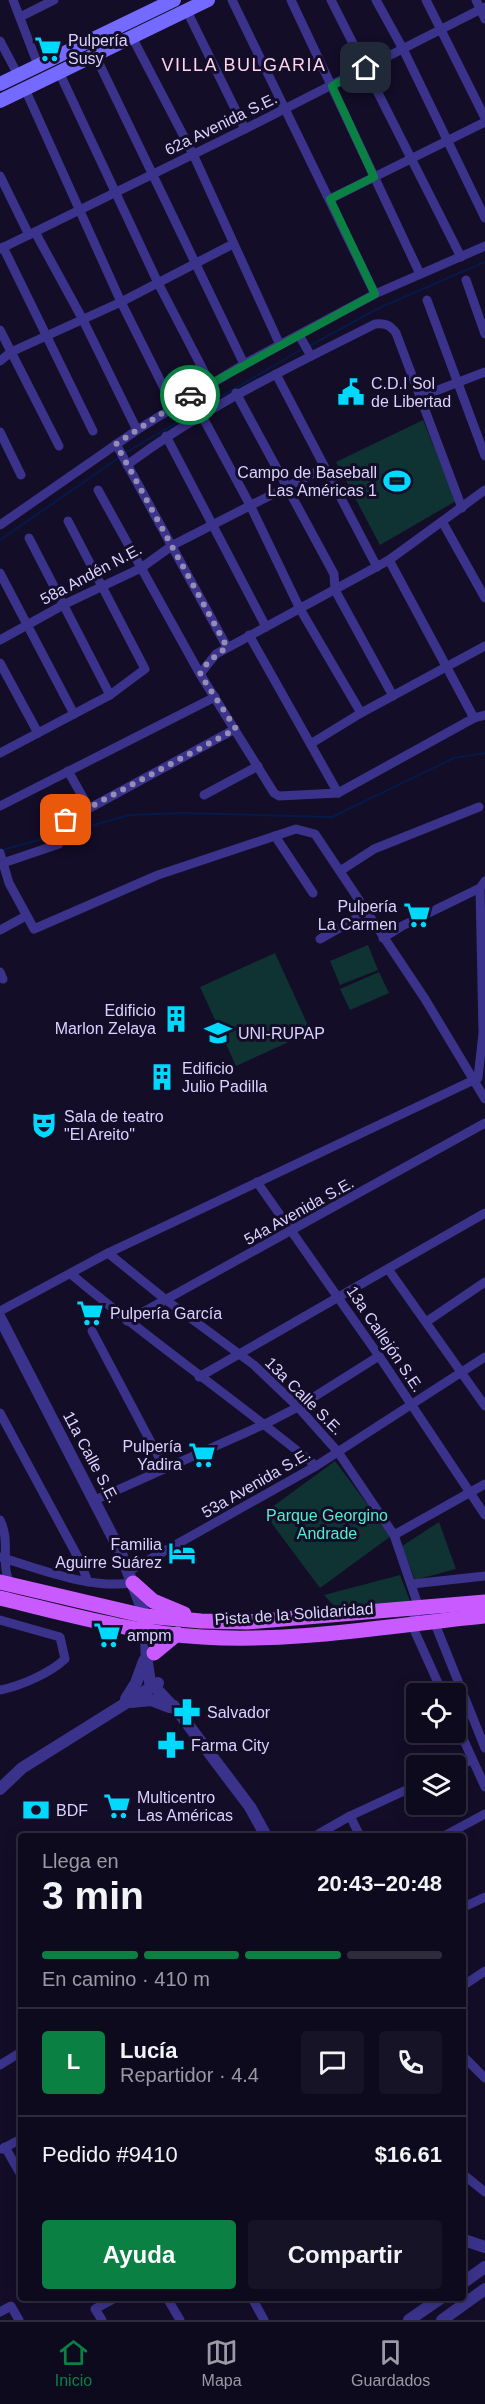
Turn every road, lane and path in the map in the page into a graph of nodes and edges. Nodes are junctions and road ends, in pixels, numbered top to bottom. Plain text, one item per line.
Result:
1 (13, 0) edge
2 (54, 0) edge
3 (174, 0) edge
4 (208, 0) edge
5 (232, 0) edge
6 (291, 0) edge
7 (331, 0) edge
8 (376, 0) edge
9 (426, 0) edge
10 (476, 0) edge
11 (483, 8) edge
12 (187, 10) junction
13 (20, 16) junction
14 (485, 19) edge
15 (441, 30) junction
16 (132, 37) junction
17 (0, 41) edge
18 (403, 49) junction
19 (95, 55) junction
20 (38, 65) junction
21 (366, 68) junction
22 (59, 72) junction
23 (18, 75) junction
24 (0, 84) edge
25 (332, 86) junction
26 (24, 89) junction
27 (0, 101) edge
28 (286, 109) junction
29 (485, 118) edge
30 (485, 122) edge
31 (245, 129) junction
32 (448, 141) junction
33 (194, 154) junction
34 (412, 159) junction
35 (153, 174) junction
36 (0, 176) edge
37 (374, 177) junction
38 (116, 192) junction
39 (330, 199) junction
40 (80, 209) junction
41 (485, 218) edge
42 (32, 233) junction
43 (233, 244) junction
44 (485, 246) edge
45 (2, 248) edge
46 (461, 257) junction
47 (195, 266) junction
48 (420, 274) junction
49 (466, 280) dead end
50 (158, 283) junction
51 (375, 294) junction
52 (427, 300) dead end
53 (121, 302) junction
54 (83, 320) junction
55 (0, 330) edge
56 (485, 334) edge
57 (45, 338) junction
58 (280, 345) junction
59 (305, 346) junction
60 (11, 352) junction
61 (0, 361) edge
62 (244, 363) junction
63 (485, 372) edge
64 (276, 374) junction
65 (210, 383) junction
66 (458, 383) junction
67 (236, 393) junction
68 (420, 397) junction
69 (173, 406) junction
70 (201, 414) junction
71 (136, 430) junction
72 (0, 432) edge
73 (93, 432) dead end
74 (166, 436) junction
75 (59, 446) dead end
76 (118, 448) junction
77 (485, 456) edge
78 (126, 463) junction
79 (324, 468) junction
80 (21, 475) dead end
81 (286, 487) junction
82 (98, 490) dead end
83 (485, 490) edge
84 (250, 505) junction
85 (462, 508) junction
86 (68, 521) dead end
87 (443, 523) junction
88 (0, 525) edge
89 (212, 525) junction
90 (29, 538) dead end
91 (173, 546) junction
92 (390, 560) junction
93 (377, 567) junction
94 (141, 568) junction
95 (0, 573) edge
96 (103, 586) junction
97 (335, 590) junction
98 (485, 598) edge
99 (65, 604) junction
100 (300, 609) junction
101 (28, 626) junction
102 (267, 627) junction
103 (249, 635) junction
104 (0, 640) edge
105 (485, 646) edge
106 (227, 647) junction
107 (0, 663) edge
108 (447, 667) junction
109 (200, 674) junction
110 (110, 695) junction
111 (393, 696) junction
112 (214, 697) junction
113 (361, 713) junction
114 (74, 714) junction
115 (485, 715) edge
116 (474, 718) junction
117 (236, 729) junction
118 (38, 733) junction
119 (312, 743) junction
120 (0, 753) edge
121 (258, 766) junction
122 (68, 771) junction
123 (338, 793) junction
124 (204, 795) dead end
125 (0, 806) edge
126 (479, 807) dead end
127 (89, 808) junction
128 (66, 820) dead end
129 (274, 836) junction
130 (59, 844) dead end
131 (1, 859) edge
132 (340, 871) junction
133 (482, 885) edge
134 (313, 893) dead end
135 (366, 913) junction
136 (26, 916) junction
137 (0, 930) edge
138 (383, 938) junction
139 (320, 939) dead end
140 (484, 1032) edge
141 (474, 1080) junction
142 (485, 1099) edge
143 (485, 1123) edge
144 (257, 1182) junction
145 (485, 1213) edge
146 (293, 1232) junction
147 (108, 1253) junction
148 (388, 1269) junction
149 (71, 1274) junction
150 (485, 1282) edge
151 (339, 1299) junction
152 (166, 1300) junction
153 (0, 1311) edge
154 (0, 1318) edge
155 (127, 1322) junction
156 (426, 1322) junction
157 (93, 1331) dead end
158 (238, 1356) junction
159 (379, 1356) junction
160 (485, 1357) edge
161 (462, 1372) junction
162 (199, 1377) junction
163 (412, 1405) junction
164 (485, 1406) edge
165 (298, 1407) junction
166 (0, 1413) edge
167 (265, 1424) junction
168 (338, 1452) junction
169 (316, 1466) junction
170 (164, 1467) junction
171 (485, 1484) edge
172 (470, 1491) junction
173 (95, 1500) junction
174 (485, 1515) edge
175 (0, 1520) edge
176 (394, 1534) junction
177 (2, 1558) edge
178 (485, 1576) edge
179 (131, 1577) junction
180 (88, 1582) junction
181 (5, 1583) edge
182 (412, 1584) junction
183 (0, 1598) edge
184 (485, 1602) edge
185 (419, 1608) junction
186 (145, 1616) junction
187 (485, 1616) edge
188 (0, 1620) edge
189 (201, 1621) junction
190 (434, 1621) junction
191 (411, 1623) junction
192 (130, 1629) junction
193 (150, 1632) junction
194 (177, 1634) junction
195 (149, 1652) junction
196 (438, 1683) edge
197 (456, 1683) edge
198 (156, 1684) junction
199 (0, 1690) edge
200 (121, 1704) junction
201 (466, 1708) edge
202 (178, 1712) junction
203 (465, 1743) edge
204 (485, 1748) edge
205 (472, 1760) junction
206 (466, 1763) edge
207 (485, 1787) edge
208 (0, 1789) edge
209 (406, 1790) edge
210 (485, 1814) edge
211 (350, 1816) junction
212 (264, 1833) edge
213 (318, 1833) edge
214 (358, 1833) edge
215 (450, 1833) edge
216 (485, 1897) edge
217 (466, 1906) edge
218 (485, 1971) edge
219 (466, 1983) edge
220 (18, 2054) edge
221 (466, 2059) edge
222 (0, 2065) edge
223 (483, 2073) edge
224 (18, 2141) edge
225 (3, 2149) edge
226 (18, 2171) edge
227 (466, 2177) edge
228 (485, 2192) edge
229 (466, 2241) edge
230 (485, 2247) edge
231 (485, 2267) edge
232 (466, 2281) edge
233 (485, 2289) edge
234 (110, 2301) edge
235 (169, 2301) edge
236 (254, 2301) edge
237 (437, 2301) edge
238 (0, 2312) edge
239 (19, 2320) edge
240 (102, 2320) edge
241 (180, 2320) edge
242 (264, 2320) edge
243 (409, 2320) edge
244 (442, 2320) edge

1 - 13 street
2 - 13 street
3 - 20 main road
4 - 12 main road
5 - 28 street
6 - 25 street
7 - 21 street
8 - 18 street
9 - 15 street
10 - 11 street
11 - 14 street
11 - 15 street, 62a Avenida S.E.
12 - 16 main road
12 - 31 street
13 - 20 street
15 - 18 street, 62a Avenida S.E.
15 - 29 street
16 - 19 main road
16 - 33 street
17 - 23 street
18 - 21 street, 62a Avenida S.E.
18 - 32 street
19 - 22 main road
19 - 35 street
20 - 23 main road
21 - 25 street, 62a Avenida S.E.
21 - 34 street
22 - 26 main road
22 - 38 street
23 - 24 main road
25 - 28 street, 62a Avenida S.E.
25 - 37 street
26 - 27 main road
26 - 40 street
28 - 31 street, 62a Avenida S.E.
28 - 39 street
30 - 32 street
31 - 33 street, 62a Avenida S.E.
32 - 34 street
32 - 41 street
33 - 35 street, 62a Avenida S.E.
33 - 43 street
34 - 37 street
34 - 46 street
35 - 38 street, 62a Avenida S.E.
35 - 47 street
36 - 42 street
37 - 39 street
37 - 48 street
38 - 40 street, 62a Avenida S.E.
38 - 50 street
39 - 51 street
40 - 42 street, 62a Avenida S.E.
40 - 53 street
42 - 45 street, 62a Avenida S.E.
42 - 54 street
43 - 47 street
43 - 58 street
44 - 46 street
45 - 57 street
46 - 48 street
47 - 50 street
47 - 62 street
48 - 51 street
49 - 56 street
50 - 53 street
50 - 65 street
51 - 59 street
52 - 66 street
53 - 54 street
53 - 69 street
54 - 57 street
54 - 71 street
55 - 60 street
57 - 60 street
57 - 73 street
58 - 59 street
58 - 62 street
59 - 64 street
59 - 68 street
60 - 61 street
60 - 75 street
62 - 65 street
63 - 66 street
64 - 67 street
64 - 79 street
65 - 69 street
66 - 68 street
66 - 77 street
67 - 70 street
67 - 81 street
68 - 85 street
69 - 71 street
70 - 74 street
70 - 84 street
71 - 76 street
72 - 80 street
74 - 78 street
74 - 89 street
76 - 78 street
76 - 88 street
78 - 91 street
79 - 81 street, 58a Andén N.E.
79 - 93 street
81 - 84 street, 58a Andén N.E.
81 - 97 street
82 - 94 street
83 - 85 street
84 - 89 street, 58a Andén N.E.
84 - 100 street
85 - 87 street
86 - 96 street
87 - 92 street
87 - 98 street
89 - 91 street, 58a Andén N.E.
89 - 102 street
90 - 99 street
91 - 94 street, 58a Andén N.E.
91 - 106 street
92 - 93 street
92 - 108 street
93 - 97 street
94 - 96 street, 58a Andén N.E.
94 - 109 street
95 - 101 street
96 - 99 street, 58a Andén N.E.
96 - 110 street
97 - 100 street
97 - 111 street
99 - 101 street, 58a Andén N.E.
99 - 110 street
100 - 102 street
100 - 113 street
101 - 104 street, 58a Andén N.E.
101 - 114 street
102 - 103 street
103 - 106 street
103 - 119 street
105 - 108 street
106 - 109 street
107 - 118 street
108 - 111 street
108 - 116 street
109 - 112 street
110 - 114 street
111 - 113 street
112 - 117 street
112 - 122 street
113 - 119 street
114 - 118 street
115 - 116 street
116 - 123 street
117 - 121 street
117 - 127 street
118 - 120 street
119 - 123 street
121 - 123 street
121 - 124 street
122 - 125 street
122 - 127 street
126 - 132 street
127 - 128 street
129 - 132 street
129 - 134 street
129 - 136 street
130 - 131 street
131 - 136 street
132 - 135 street
133 - 138 street
133 - 140 street
135 - 138 street
135 - 139 street
136 - 137 street
138 - 141 street
140 - 141 street
141 - 142 street
141 - 144 street
143 - 146 street, 54a Avenida S.E.
144 - 146 street, 13a Callejón S.E.
144 - 147 street
145 - 148 street
146 - 151 street, 13a Callejón S.E.
146 - 152 street, 54a Avenida S.E.
147 - 149 street
147 - 152 street, 13a Calle S.E.
148 - 151 street
148 - 156 street
149 - 153 street
149 - 155 street
150 - 156 street
151 - 158 street
151 - 159 street, 13a Callejón S.E.
152 - 155 street, 54a Avenida S.E.
152 - 158 street, 13a Calle S.E.
154 - 173 street, 11a Calle S.E.
155 - 162 street
156 - 161 street
157 - 170 street
158 - 162 street
158 - 165 street, 13a Calle S.E.
159 - 163 street, 13a Callejón S.E.
159 - 165 street
160 - 161 street, 53a Avenida S.E.
161 - 163 street, 53a Avenida S.E.
161 - 164 street
162 - 167 street
163 - 168 street, 53a Avenida S.E.
163 - 172 street, 13a Callejón S.E.
165 - 167 street
165 - 168 street, 13a Calle S.E.
166 - 180 street
167 - 169 street
167 - 170 street
168 - 169 street, 53a Avenida S.E.
168 - 176 street, 13a Calle S.E.
169 - 179 street, 53a Avenida S.E.
170 - 173 street
171 - 172 street
172 - 174 street, 13a Callejón S.E.
172 - 176 street
173 - 179 street, 11a Calle S.E.
175 - 177 street
176 - 182 street, 13a Calle S.E.
177 - 180 street
177 - 181 street
178 - 182 street
179 - 180 street
179 - 186 street, 11a Calle S.E.
179 - 189 main road
181 - 186 main road, Pista de la Solidaridad
182 - 185 street, 13a Calle S.E.
183 - 192 main road, Pista de la Solidaridad
184 - 185 main road, Pista de la Solidaridad
185 - 189 main road, Pista de la Solidaridad
185 - 190 street
185 - 191 street
186 - 189 main road, Pista de la Solidaridad
186 - 193 street, 11a Calle S.E.
187 - 190 main road, Pista de la Solidaridad
188 - 199 street
190 - 191 main road, Pista de la Solidaridad
190 - 197 street
191 - 194 main road, Pista de la Solidaridad
191 - 196 street
192 - 193 main road, Pista de la Solidaridad
192 - 195 main road
193 - 194 main road, Pista de la Solidaridad
193 - 195 street, 11a Calle S.E.
194 - 195 main road
195 - 198 street, 11a Calle S.E.
195 - 200 street
198 - 200 street
198 - 202 street
200 - 202 street
200 - 208 street
201 - 204 street
202 - 212 street
203 - 205 street
205 - 206 street
205 - 207 street
209 - 211 street
210 - 215 street
211 - 213 street
211 - 214 street
216 - 217 street
218 - 219 street
220 - 222 street
221 - 223 street
224 - 225 street
225 - 226 street
227 - 228 street
229 - 230 street
231 - 232 street
233 - 244 street
234 - 240 street
235 - 241 street
236 - 242 street
237 - 243 street
238 - 239 street

